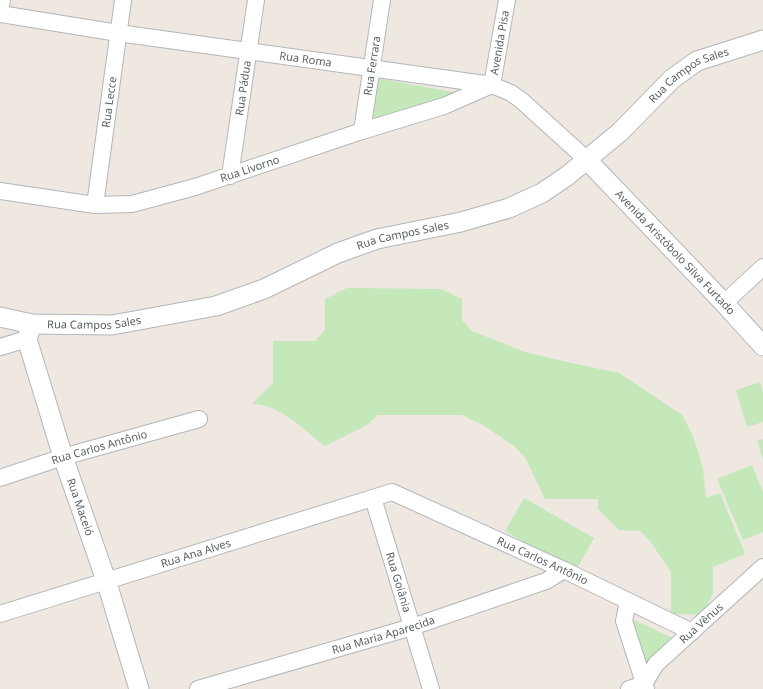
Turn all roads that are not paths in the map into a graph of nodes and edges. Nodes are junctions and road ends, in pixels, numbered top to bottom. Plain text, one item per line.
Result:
1 (2, 0) edge
2 (123, 0) edge
3 (256, 0) edge
4 (382, 0) edge
5 (507, 0) edge
6 (0, 11) edge
7 (0, 14) edge
8 (118, 33) junction
9 (763, 40) edge
10 (248, 51) junction
11 (372, 69) junction
12 (492, 85) junction
13 (362, 131) junction
14 (586, 159) junction
15 (230, 176) junction
16 (0, 191) edge
17 (95, 205) junction
18 (763, 267) edge
19 (724, 303) junction
20 (0, 317) edge
21 (30, 331) junction
22 (763, 346) edge
23 (0, 347) edge
24 (199, 418) dead end
25 (63, 457) junction
26 (0, 478) edge
27 (392, 492) joint
28 (373, 498) junction
29 (763, 567) edge
30 (564, 570) junction
31 (106, 580) junction
32 (628, 601) junction
33 (0, 614) edge
34 (412, 627) junction
35 (692, 632) junction
36 (640, 687) edge
37 (139, 689) edge
38 (198, 689) edge
39 (431, 689) edge

1 - 6 street
2 - 8 street, Rua Lecce
3 - 10 street, Rua Pádua
4 - 11 street, Rua Ferrara
5 - 12 street, Avenida Pisa
7 - 8 street, Rua Roma
8 - 10 street, Rua Roma
8 - 17 street, Rua Lecce
9 - 14 street, Rua Campos Sales
10 - 11 street, Rua Roma
10 - 15 street, Rua Pádua
11 - 12 street, Rua Roma
11 - 13 street, Rua Ferrara
12 - 13 street, Rua Livorno
12 - 14 street, Rua Roma
13 - 15 street, Rua Livorno
14 - 19 street, Avenida Aristóbolo Silva Furtado
14 - 21 street, Rua Campos Sales
15 - 17 street, Rua Livorno
16 - 17 street, Rua Livorno
18 - 19 street
19 - 22 street, Avenida Aristóbolo Silva Furtado
20 - 21 street, Rua Campos Sales
21 - 23 street
21 - 25 street, Rua Maceió
24 - 25 street, Rua Carlos Antônio
25 - 26 street, Rua Carlos Antônio
25 - 31 street, Rua Maceió
27 - 28 street, Rua Ana Alves
27 - 30 street, Rua Carlos Antônio
28 - 31 street, Rua Ana Alves
28 - 34 street, Rua Goiânia
29 - 35 street, Rua Vênus
30 - 32 street, Rua Carlos Antônio
30 - 34 street, Rua Maria Aparecida
31 - 33 street, Rua Ana Alves
31 - 37 street, Rua Maceió
32 - 35 street, Rua Carlos Antônio
32 - 36 street
34 - 38 street, Rua Maria Aparecida
34 - 39 street, Rua Goiânia
35 - 36 street, Rua Vênus

